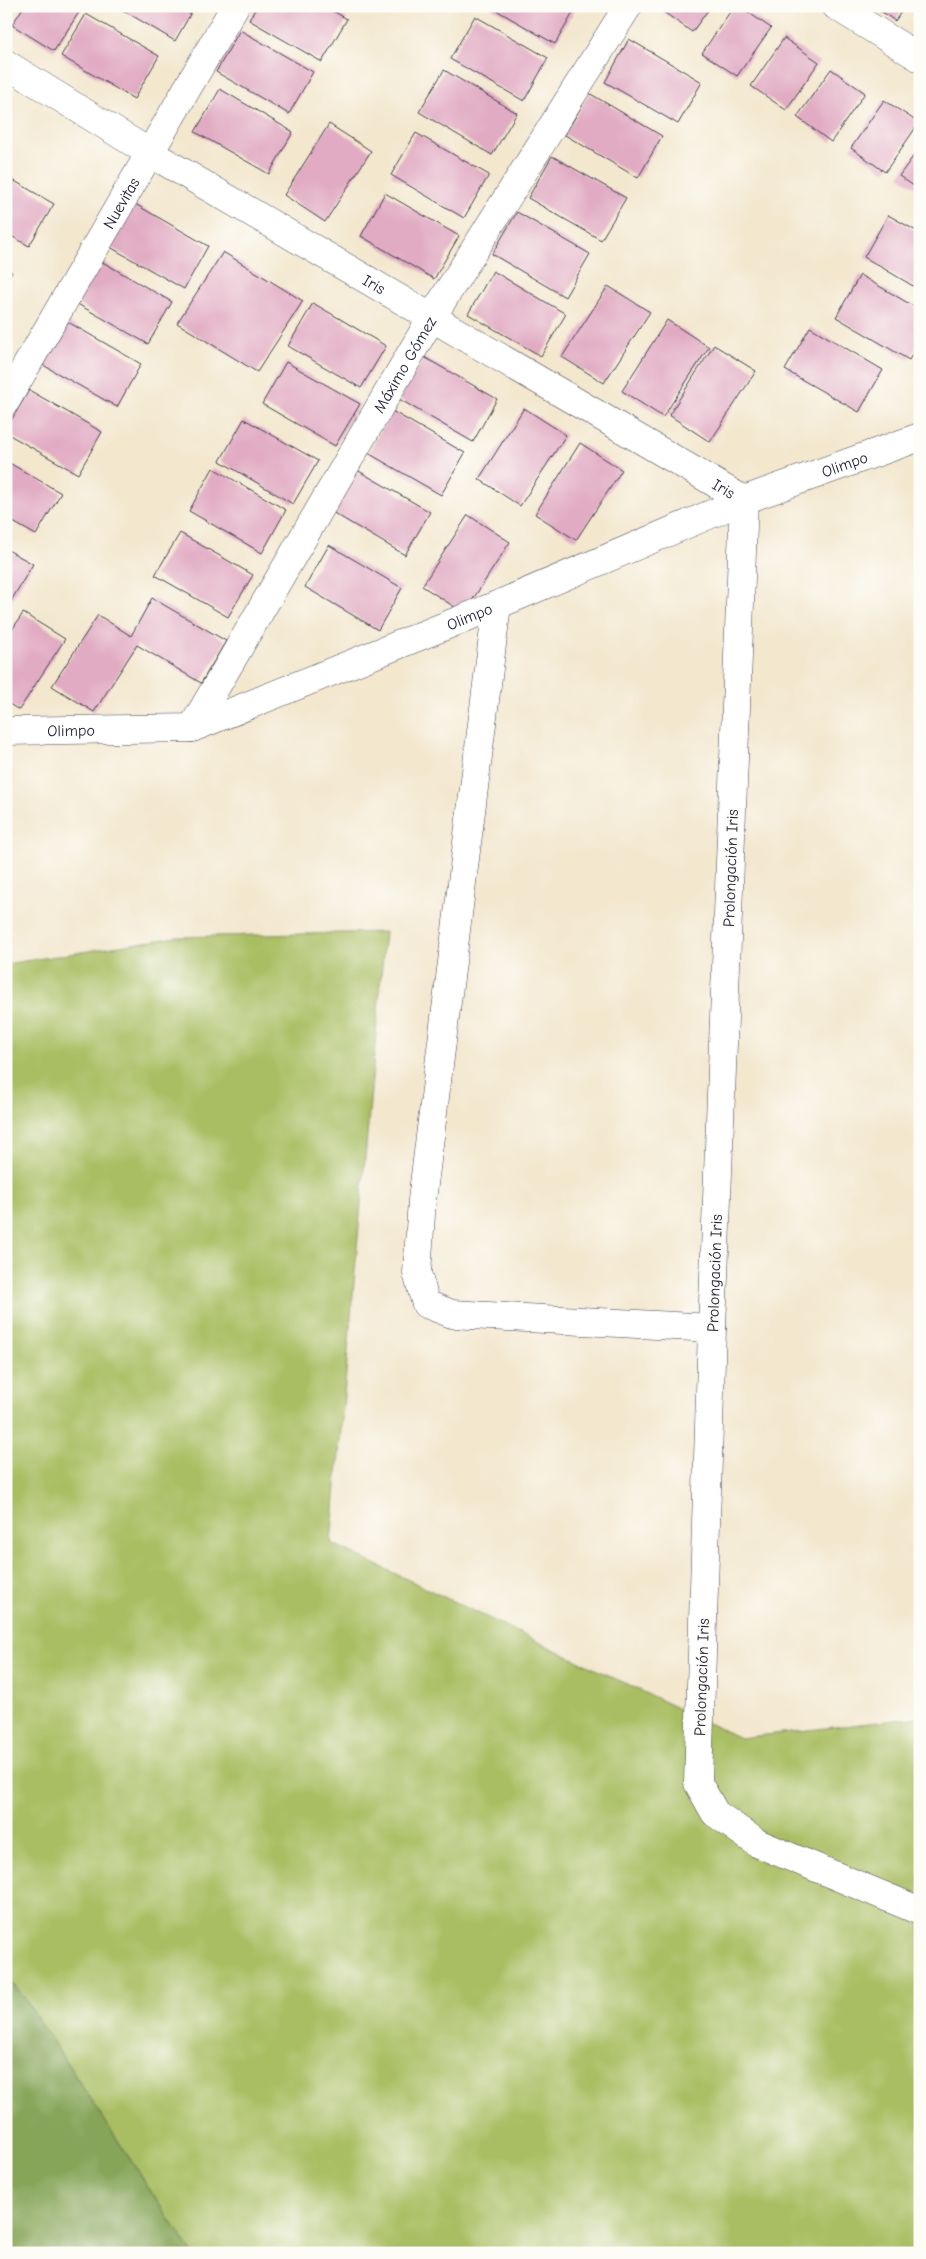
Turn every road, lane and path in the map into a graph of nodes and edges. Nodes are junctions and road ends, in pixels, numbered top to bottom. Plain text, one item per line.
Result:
1 (235, 6) edge
2 (628, 6) edge
3 (836, 6) edge
4 (920, 58) edge
5 (6, 64) edge
6 (150, 153) junction
7 (432, 316) junction
8 (6, 401) edge
9 (920, 437) edge
10 (744, 500) junction
11 (497, 605) junction
12 (192, 728) junction
13 (6, 731) edge
14 (712, 1328) junction
15 (920, 1911) edge

1 - 6 street, Nuevitas
2 - 7 street, Máximo Gómez
3 - 4 street
5 - 6 street, Iris
6 - 7 street, Iris
6 - 8 street, Nuevitas
7 - 10 street, Iris
7 - 12 street, Máximo Gómez
9 - 10 street, Olimpo
10 - 11 street, Olimpo
10 - 14 street, Prolongación Iris
11 - 12 street, Olimpo
11 - 14 street
12 - 13 street, Olimpo
14 - 15 street, Prolongación Iris

